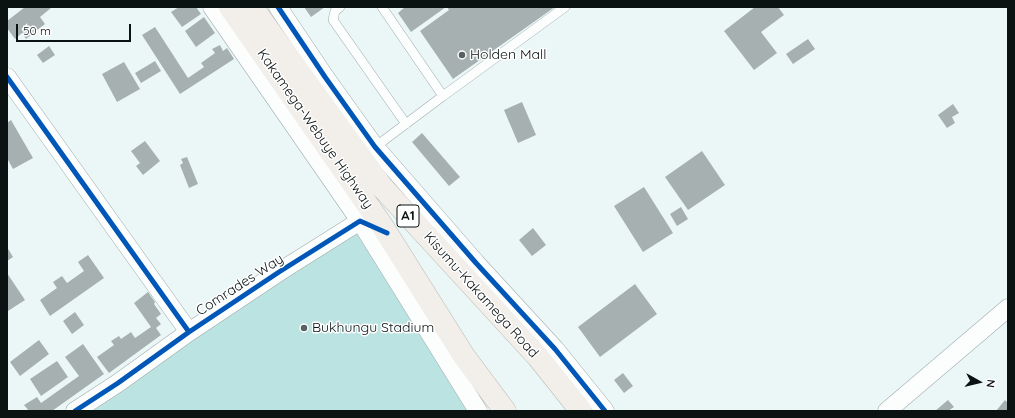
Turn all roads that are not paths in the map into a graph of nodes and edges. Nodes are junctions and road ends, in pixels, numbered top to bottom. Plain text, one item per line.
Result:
1 (212, 7) edge
2 (230, 7) edge
3 (252, 7) edge
4 (278, 7) edge
5 (340, 7) edge
6 (382, 7) edge
7 (565, 7) edge
8 (236, 41) junction
9 (267, 61) junction
10 (8, 82) edge
11 (330, 85) junction
12 (443, 96) junction
13 (406, 124) junction
14 (337, 125) junction
15 (375, 147) junction
16 (360, 221) junction
17 (387, 234) junction
18 (1008, 308) edge
19 (189, 332) junction
20 (74, 411) edge
21 (478, 411) edge
22 (505, 411) edge
23 (580, 411) edge
24 (605, 411) edge
25 (887, 411) edge

1 - 8 street
2 - 9 highway, Kakamega-Webuye Highway / A1
3 - 14 highway, Kisumu-Kakamega Road / A1
4 - 11 street
5 - 13 lane
6 - 12 lane
7 - 12 lane
8 - 9 street
8 - 16 street
9 - 17 highway, Kakamega-Webuye Highway / A1
10 - 19 street
11 - 14 lane
11 - 15 street
12 - 13 lane
13 - 15 lane
14 - 23 highway, Kisumu-Kakamega Road / A1
15 - 24 street
16 - 17 street
16 - 19 street, Comrades Way
16 - 21 street
17 - 22 highway, Kakamega-Webuye Highway / A1
18 - 25 street
19 - 20 street, Comrades Way

